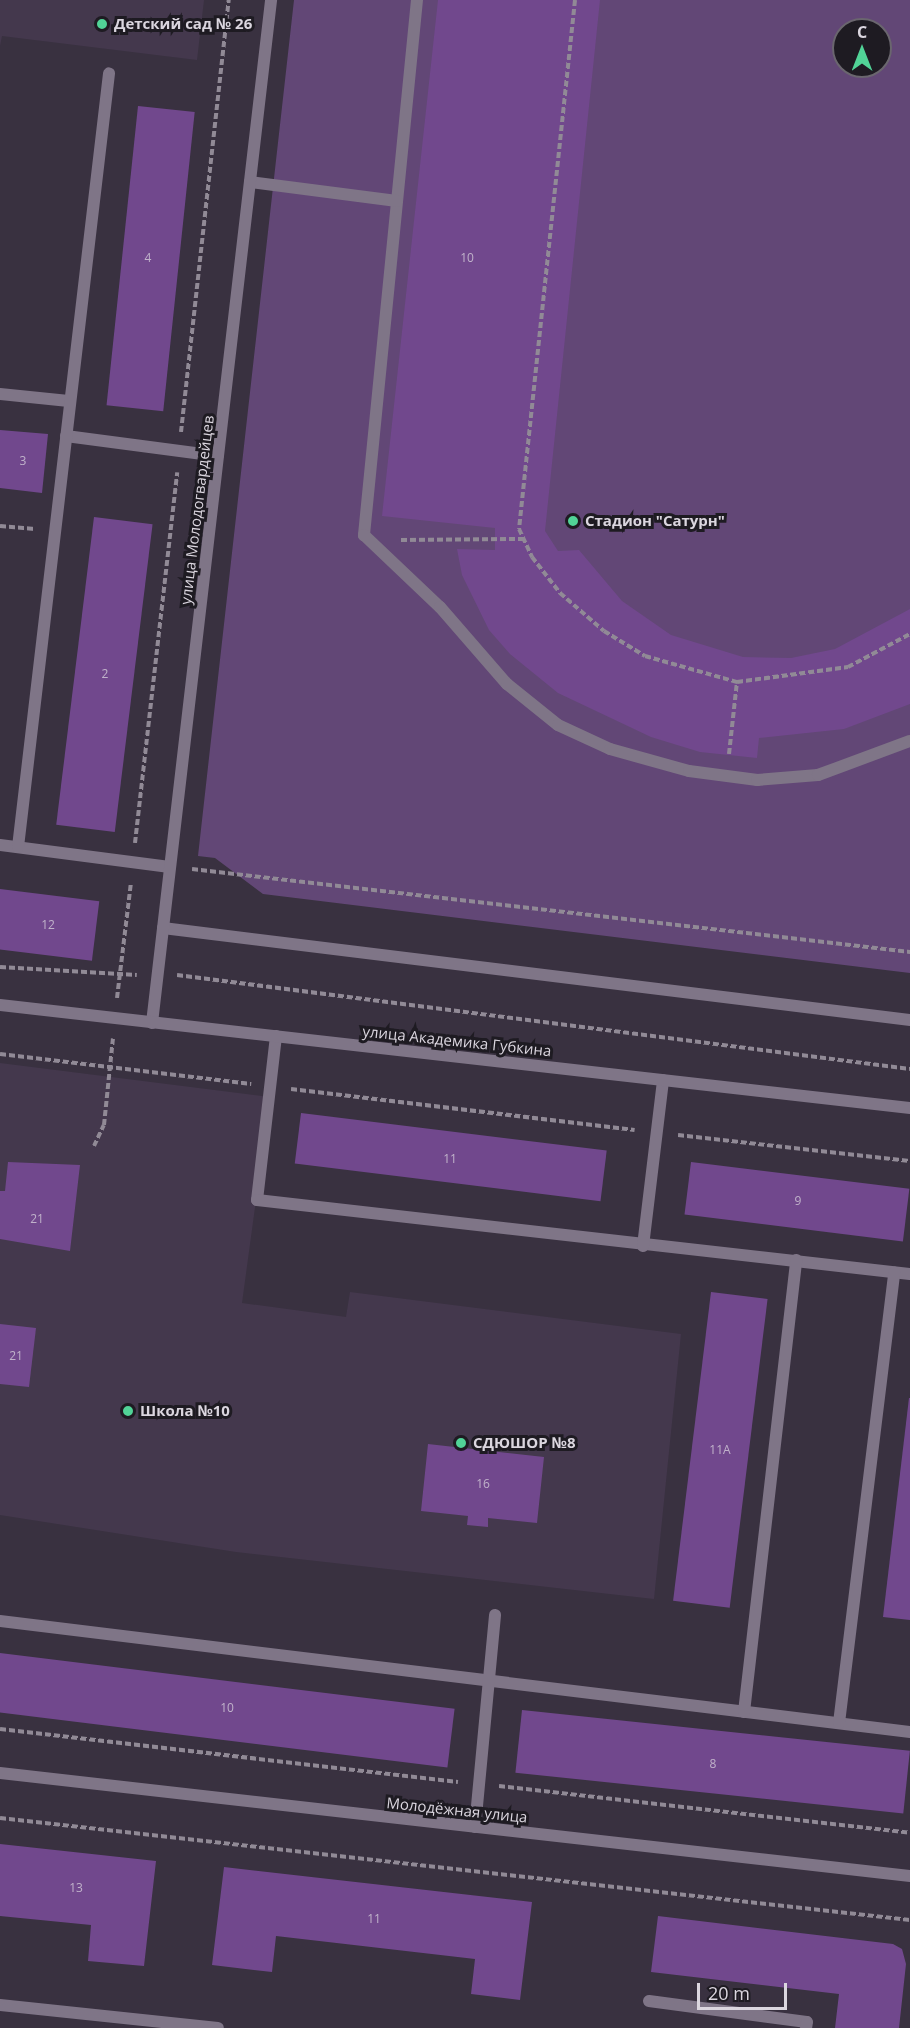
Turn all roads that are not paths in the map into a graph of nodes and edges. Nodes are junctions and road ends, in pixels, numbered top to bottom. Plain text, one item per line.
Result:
1 (271, 0) edge
2 (417, 0) edge
3 (109, 73) dead end
4 (250, 182) junction
5 (397, 201) junction
6 (0, 394) edge
7 (69, 401) junction
8 (66, 436) junction
9 (218, 456) junction
10 (910, 741) edge
11 (0, 845) edge
12 (18, 847) junction
13 (170, 867) junction
14 (163, 928) junction
15 (0, 1005) edge
16 (910, 1020) edge
17 (152, 1023) junction
18 (276, 1036) junction
19 (663, 1080) junction
20 (910, 1108) edge
21 (643, 1246) junction
22 (796, 1260) junction
23 (894, 1272) junction
24 (910, 1274) edge
25 (495, 1615) dead end
26 (0, 1621) edge
27 (490, 1681) junction
28 (744, 1712) junction
29 (839, 1723) junction
30 (910, 1732) edge
31 (0, 1773) edge
32 (474, 1827) junction
33 (910, 1876) edge
34 (649, 2001) dead end
35 (0, 2005) edge
36 (148, 2024) edge
37 (218, 2028) edge
38 (807, 2028) edge

1 - 4 street, улица Молодогвардейцев
2 - 5 street
3 - 7 street
4 - 5 street
4 - 9 street, улица Молодогвардейцев
5 - 10 street
6 - 7 street
7 - 8 street
8 - 9 street
8 - 12 street
9 - 13 street, улица Молодогвардейцев
11 - 12 street
12 - 13 street
13 - 14 street, улица Молодогвардейцев
14 - 16 street
14 - 17 street, улица Молодогвардейцев
15 - 17 street, улица Академика Губкина
17 - 18 street, улица Академика Губкина
18 - 19 street, улица Академика Губкина
18 - 21 street
19 - 20 street, улица Академика Губкина
19 - 21 street
21 - 22 street
22 - 23 street
22 - 28 street
23 - 24 street
23 - 29 street
25 - 27 street
26 - 27 street
27 - 28 street
27 - 32 street
28 - 29 street
29 - 30 street
31 - 32 street, Молодёжная улица
32 - 33 street, Молодёжная улица
34 - 38 street
35 - 36 street
36 - 37 street

